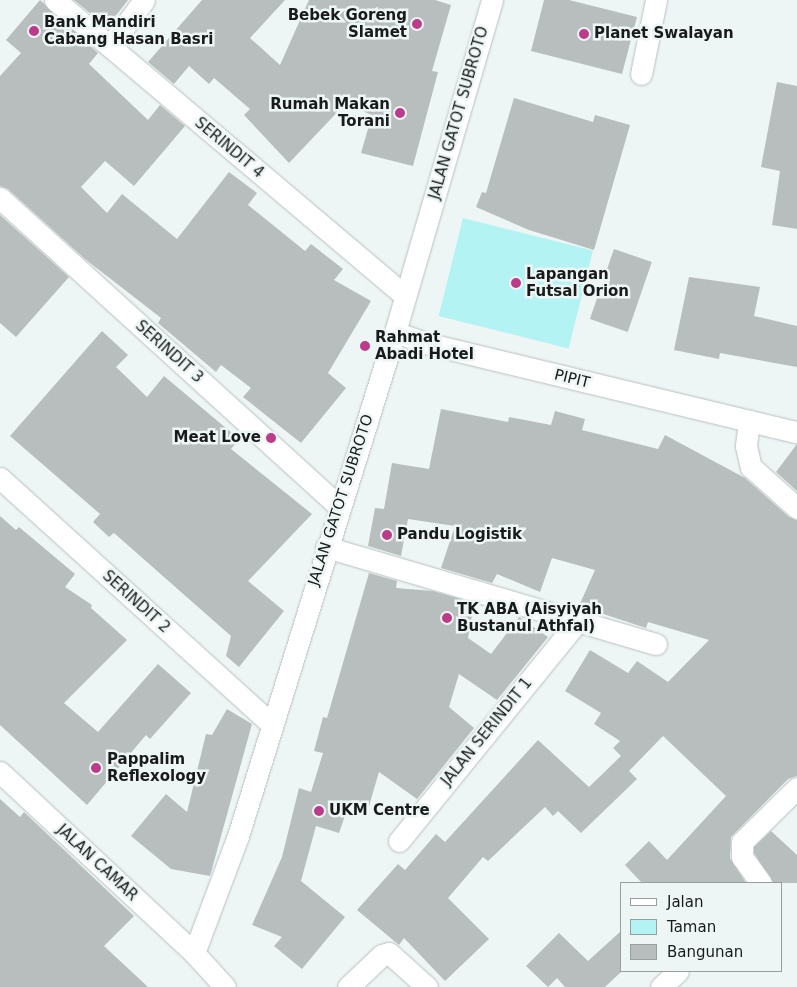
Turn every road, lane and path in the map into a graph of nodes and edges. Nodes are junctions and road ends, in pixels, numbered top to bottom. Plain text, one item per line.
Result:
1 (55, 0) edge
2 (144, 0) edge
3 (492, 0) edge
4 (656, 0) edge
5 (110, 46) junction
6 (641, 74) dead end
7 (0, 198) edge
8 (404, 295) junction
9 (395, 332) junction
10 (749, 421) junction
11 (797, 432) edge
12 (0, 478) edge
13 (339, 506) junction
14 (797, 508) edge
15 (326, 547) junction
16 (576, 623) junction
17 (656, 644) dead end
18 (272, 725) junction
19 (0, 772) edge
20 (797, 788) edge
21 (399, 841) dead end
22 (760, 881) edge
23 (194, 953) junction
24 (677, 972) edge
25 (214, 983) edge
26 (348, 987) edge
27 (427, 987) edge
28 (661, 987) edge

1 - 5 street, SERINDIT 4
2 - 5 street
3 - 8 street, JALAN GATOT SUBROTO
4 - 6 street
5 - 8 street, SERINDIT 4
7 - 13 street, SERINDIT 3
8 - 9 street, JALAN GATOT SUBROTO
9 - 10 street, PIPIT
9 - 13 street, JALAN GATOT SUBROTO
10 - 11 street, PIPIT
10 - 14 street
12 - 18 street, SERINDIT 2
13 - 15 street, JALAN GATOT SUBROTO
15 - 16 street
15 - 18 street, JALAN GATOT SUBROTO
16 - 17 street
16 - 21 street, JALAN SERINDIT 1
18 - 23 street, JALAN GATOT SUBROTO
19 - 23 street, JALAN CAMAR
20 - 22 street
23 - 25 street
24 - 28 street
26 - 27 street

